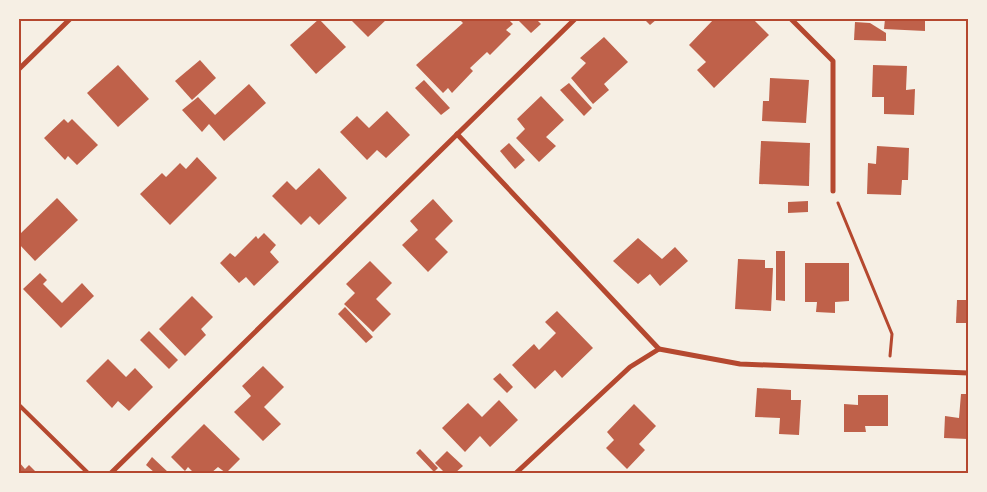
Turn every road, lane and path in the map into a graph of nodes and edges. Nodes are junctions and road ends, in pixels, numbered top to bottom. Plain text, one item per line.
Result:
1 (70, 19) edge
2 (575, 19) edge
3 (792, 19) edge
4 (19, 69) edge
5 (458, 134) junction
6 (834, 191) joint
7 (659, 349) junction
8 (890, 370) junction
9 (968, 373) edge
10 (19, 405) edge
11 (88, 473) edge
12 (111, 473) edge
13 (516, 473) edge

1 - 4 street
2 - 5 street
3 - 6 street
5 - 7 street
5 - 12 street
6 - 8 path
7 - 8 street
7 - 13 street
8 - 9 street
10 - 11 lane

